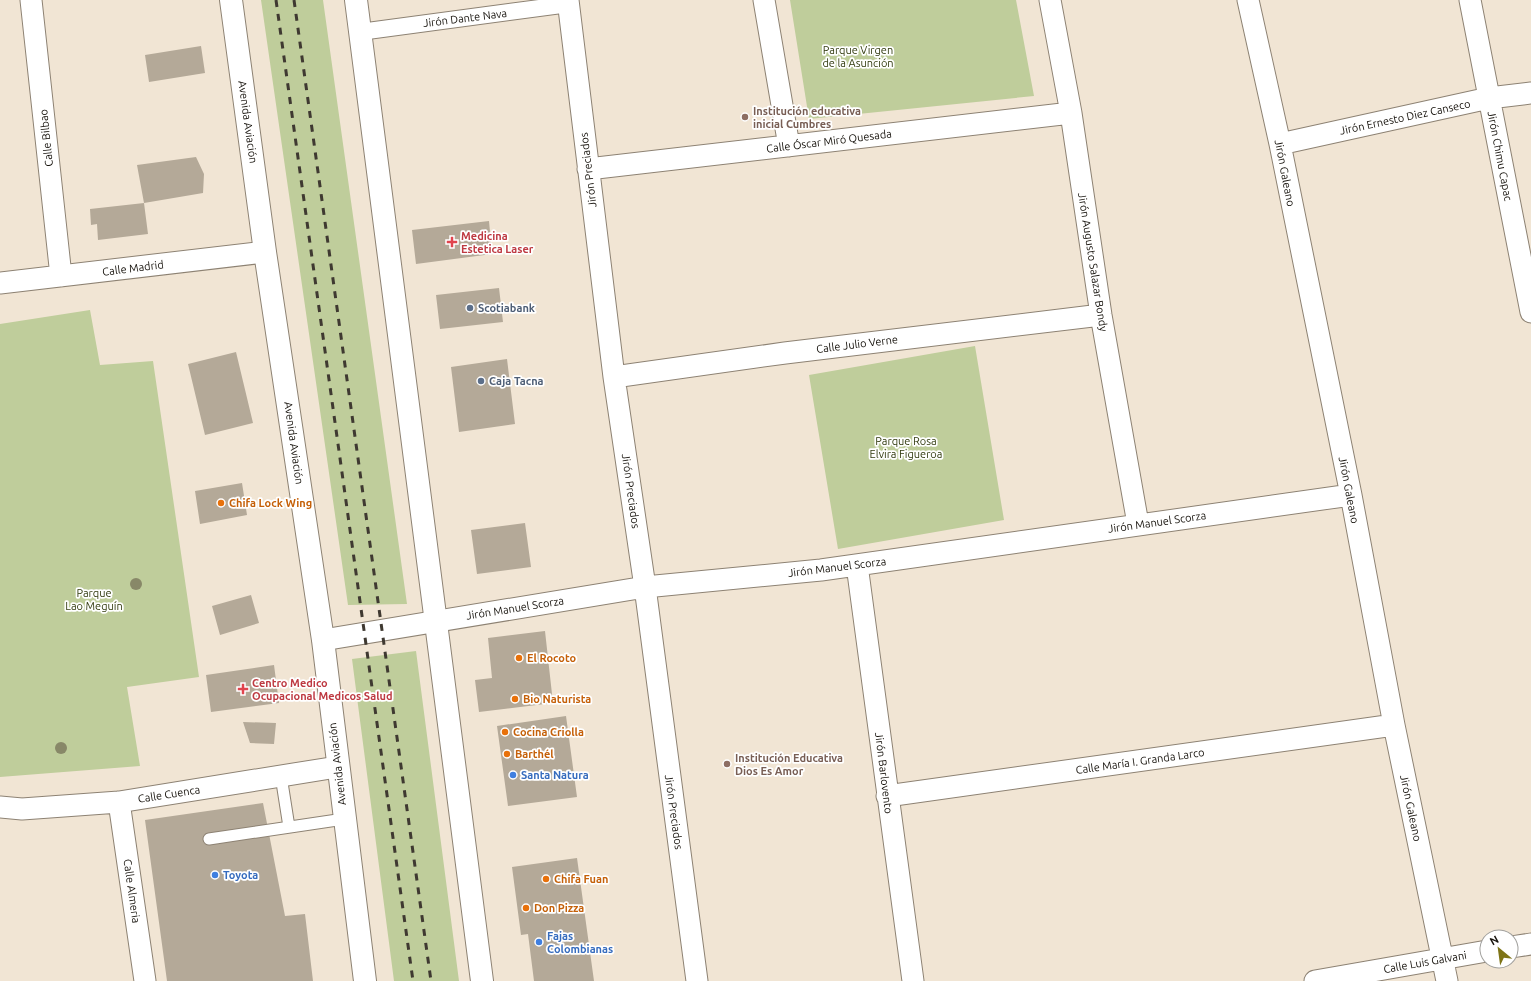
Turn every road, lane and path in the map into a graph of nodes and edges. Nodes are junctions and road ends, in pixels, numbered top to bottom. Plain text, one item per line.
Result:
1 (30, 0) edge
2 (231, 0) edge
3 (356, 0) edge
4 (764, 0) edge
5 (1050, 0) edge
6 (1248, 0) edge
7 (1470, 0) edge
8 (569, 2) edge
9 (360, 32) junction
10 (1531, 93) edge
11 (1489, 98) junction
12 (1071, 113) junction
13 (1280, 144) junction
14 (789, 146) junction
15 (588, 169) junction
16 (265, 252) junction
17 (61, 276) junction
18 (0, 283) edge
19 (1530, 302) edge
20 (1101, 315) junction
21 (614, 377) junction
22 (1350, 496) junction
23 (1138, 524) junction
24 (857, 565) junction
25 (644, 587) junction
26 (436, 621) junction
27 (323, 640) junction
28 (1394, 725) junction
29 (337, 768) junction
30 (281, 776) junction
31 (887, 796) junction
32 (119, 802) junction
33 (0, 807) edge
34 (344, 819) junction
35 (290, 827) junction
36 (209, 839) dead end
37 (1531, 944) edge
38 (1519, 946) edge
39 (1479, 952) edge
40 (1443, 959) junction
41 (145, 981) edge
42 (365, 981) edge
43 (482, 981) edge
44 (697, 981) edge
45 (913, 981) edge
46 (1315, 981) edge
47 (1447, 981) edge

1 - 17 street, Calle Bilbao
2 - 16 main road, Avenida Aviación
3 - 9 main road
4 - 14 street
5 - 12 street, Jirón Augusto Salazar Bondy
6 - 13 street, Jirón Galeano
7 - 11 street, Jirón Chimu Capac
8 - 9 street, Jirón Dante Nava
8 - 15 street, Jirón Preciados
9 - 26 main road
10 - 11 street, Jirón Ernesto Diez Canseco
11 - 13 street, Jirón Ernesto Diez Canseco
11 - 19 street, Jirón Chimu Capac
12 - 14 street, Calle Óscar Miró Quesada
12 - 20 street, Jirón Augusto Salazar Bondy
13 - 22 street, Jirón Galeano
14 - 15 street, Calle Óscar Miró Quesada
15 - 21 street, Jirón Preciados
16 - 17 street, Calle Madrid
16 - 27 main road, Avenida Aviación
17 - 18 street, Calle Madrid
20 - 21 street, Calle Julio Verne
20 - 23 street, Jirón Augusto Salazar Bondy
21 - 25 street, Jirón Preciados
22 - 23 street, Jirón Manuel Scorza
22 - 28 street, Jirón Galeano
23 - 24 street, Jirón Manuel Scorza
24 - 25 street, Jirón Manuel Scorza
24 - 31 street, Jirón Barlovento
25 - 26 street, Jirón Manuel Scorza
25 - 44 street, Jirón Preciados
26 - 27 street, Jirón Manuel Scorza
26 - 43 main road
27 - 29 main road, Avenida Aviación
28 - 31 street, Calle María I. Granda Larco
28 - 40 street, Jirón Galeano
29 - 30 street, Calle Cuenca
29 - 34 main road, Avenida Aviación
30 - 32 street, Calle Cuenca
30 - 35 lane
31 - 45 street, Jirón Barlovento
32 - 33 street, Calle Cuenca
32 - 41 street, Calle Almeria
34 - 35 lane
34 - 42 main road, Avenida Aviación
35 - 36 lane
37 - 38 street
39 - 40 street, Calle Luis Galvani
40 - 46 street, Calle Luis Galvani
40 - 47 street, Jirón Galeano

